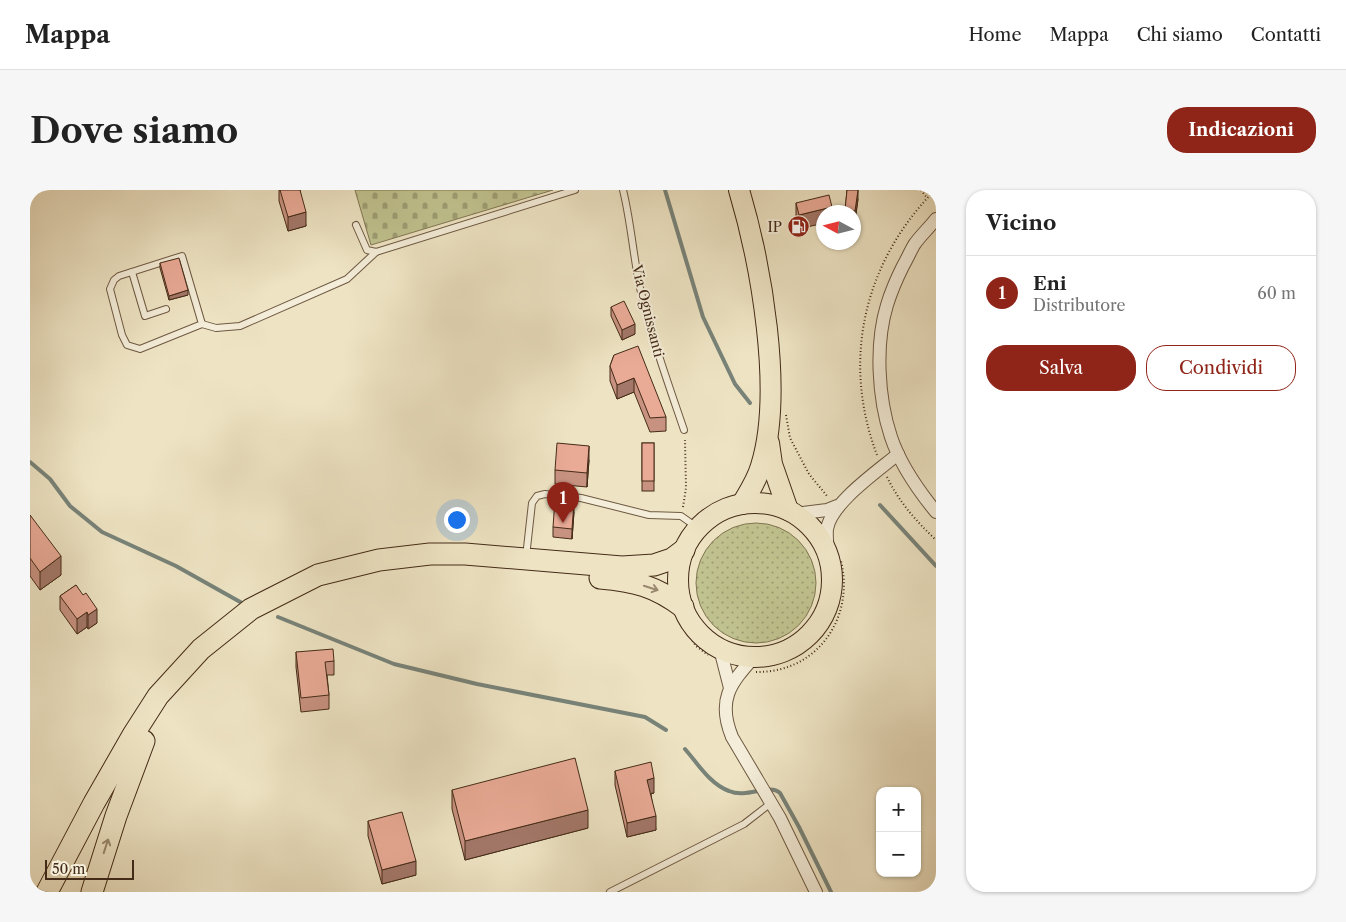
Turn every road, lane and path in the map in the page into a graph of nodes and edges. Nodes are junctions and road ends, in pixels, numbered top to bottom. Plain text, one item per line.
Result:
1 (575, 190) edge
2 (623, 190) edge
3 (738, 190) edge
4 (922, 190) edge
5 (927, 198) dead end
6 (936, 219) edge
7 (356, 225) dead end
8 (376, 252) junction
9 (132, 272) junction
10 (166, 309) dead end
11 (202, 324) junction
12 (768, 429) junction
13 (684, 430) joint
14 (898, 454) junction
15 (738, 498) junction
16 (837, 506) junction
17 (792, 512) junction
18 (936, 512) edge
19 (681, 516) junction
20 (695, 526) junction
21 (684, 550) junction
22 (526, 559) junction
23 (835, 559) junction
24 (681, 614) junction
25 (722, 658) junction
26 (748, 663) junction
27 (730, 688) junction
28 (144, 741) junction
29 (769, 801) junction
30 (47, 892) edge
31 (63, 892) edge
32 (92, 892) edge
33 (610, 892) edge
34 (816, 892) edge

1 - 8 lane
2 - 13 lane, Via Ognissanti
3 - 12 main road
4 - 5 path
6 - 14 street
7 - 8 lane
8 - 11 lane
9 - 10 lane
9 - 11 lane
9 - 11 lane
12 - 15 main road
12 - 17 main road
13 - 19 path
14 - 16 street
14 - 18 street
15 - 17 main road
15 - 20 main road
15 - 20 path
16 - 17 street
16 - 23 street
17 - 23 main road
19 - 20 lane
19 - 22 lane
20 - 21 main road
21 - 22 highway
21 - 24 main road
22 - 30 highway
23 - 26 main road
23 - 26 path
24 - 25 main road
24 - 25 path
28 -> 24 highway
25 - 26 main road
25 - 27 street
26 - 27 street
27 - 29 street
28 - 31 highway
32 -> 28 highway
29 - 33 lane
29 - 34 street

